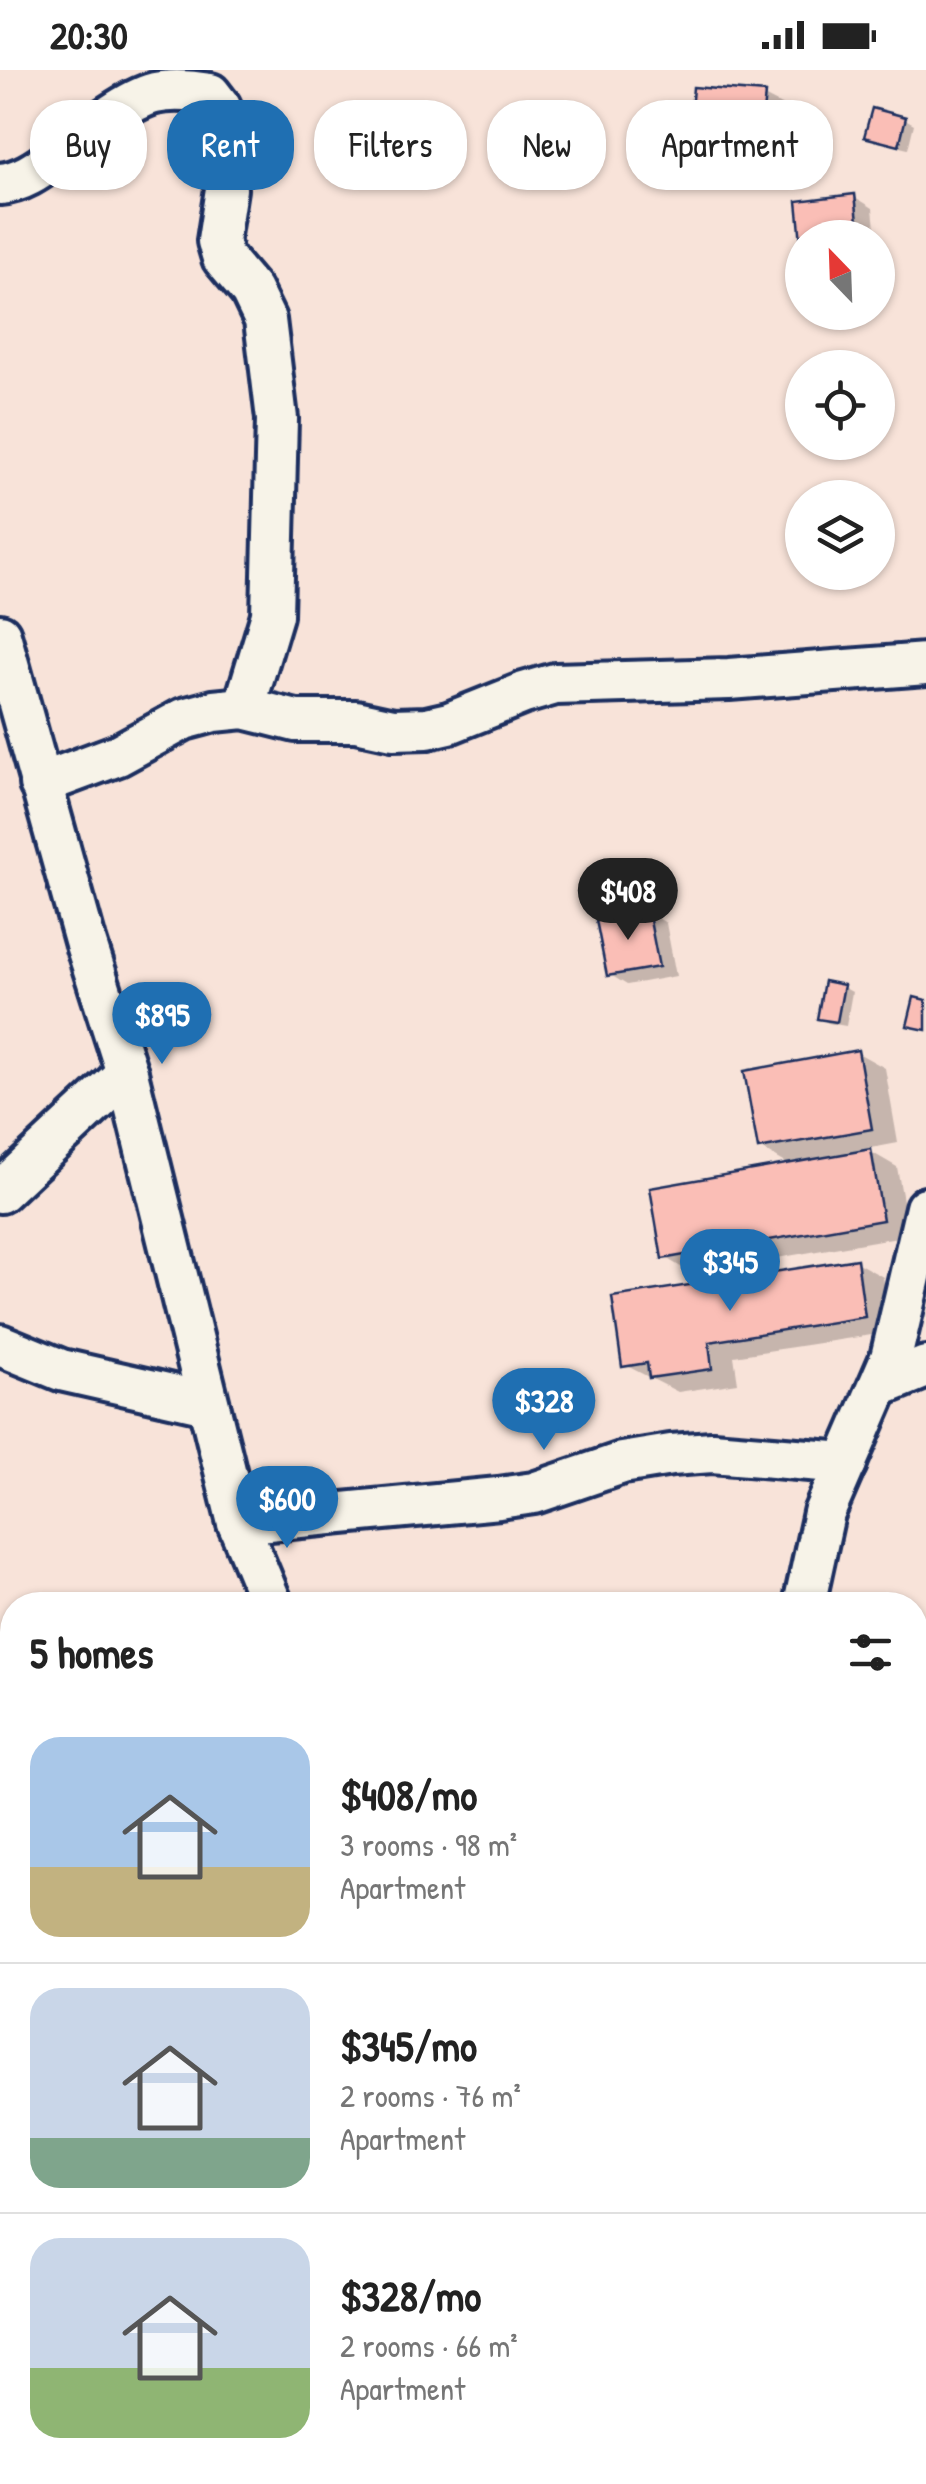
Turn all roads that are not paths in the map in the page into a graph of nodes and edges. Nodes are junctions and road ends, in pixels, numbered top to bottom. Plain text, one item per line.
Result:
1 (0, 184) edge
2 (0, 635) edge
3 (926, 664) edge
4 (244, 708) junction
5 (12, 722) edge
6 (40, 784) junction
7 (128, 1073) junction
8 (0, 1192) edge
9 (926, 1208) edge
10 (0, 1346) edge
11 (926, 1367) edge
12 (880, 1386) junction
13 (207, 1403) junction
14 (846, 1463) junction
15 (238, 1523) junction
16 (267, 1592) edge
17 (807, 1592) edge

1 - 4 street
2 - 5 street
3 - 4 street
4 - 6 street
5 - 6 street
6 - 7 street
7 - 8 street
7 - 13 street
9 - 12 street
10 - 13 street
11 - 12 street
12 - 14 street
13 - 15 street
14 - 15 street
14 - 17 street
15 - 16 street

